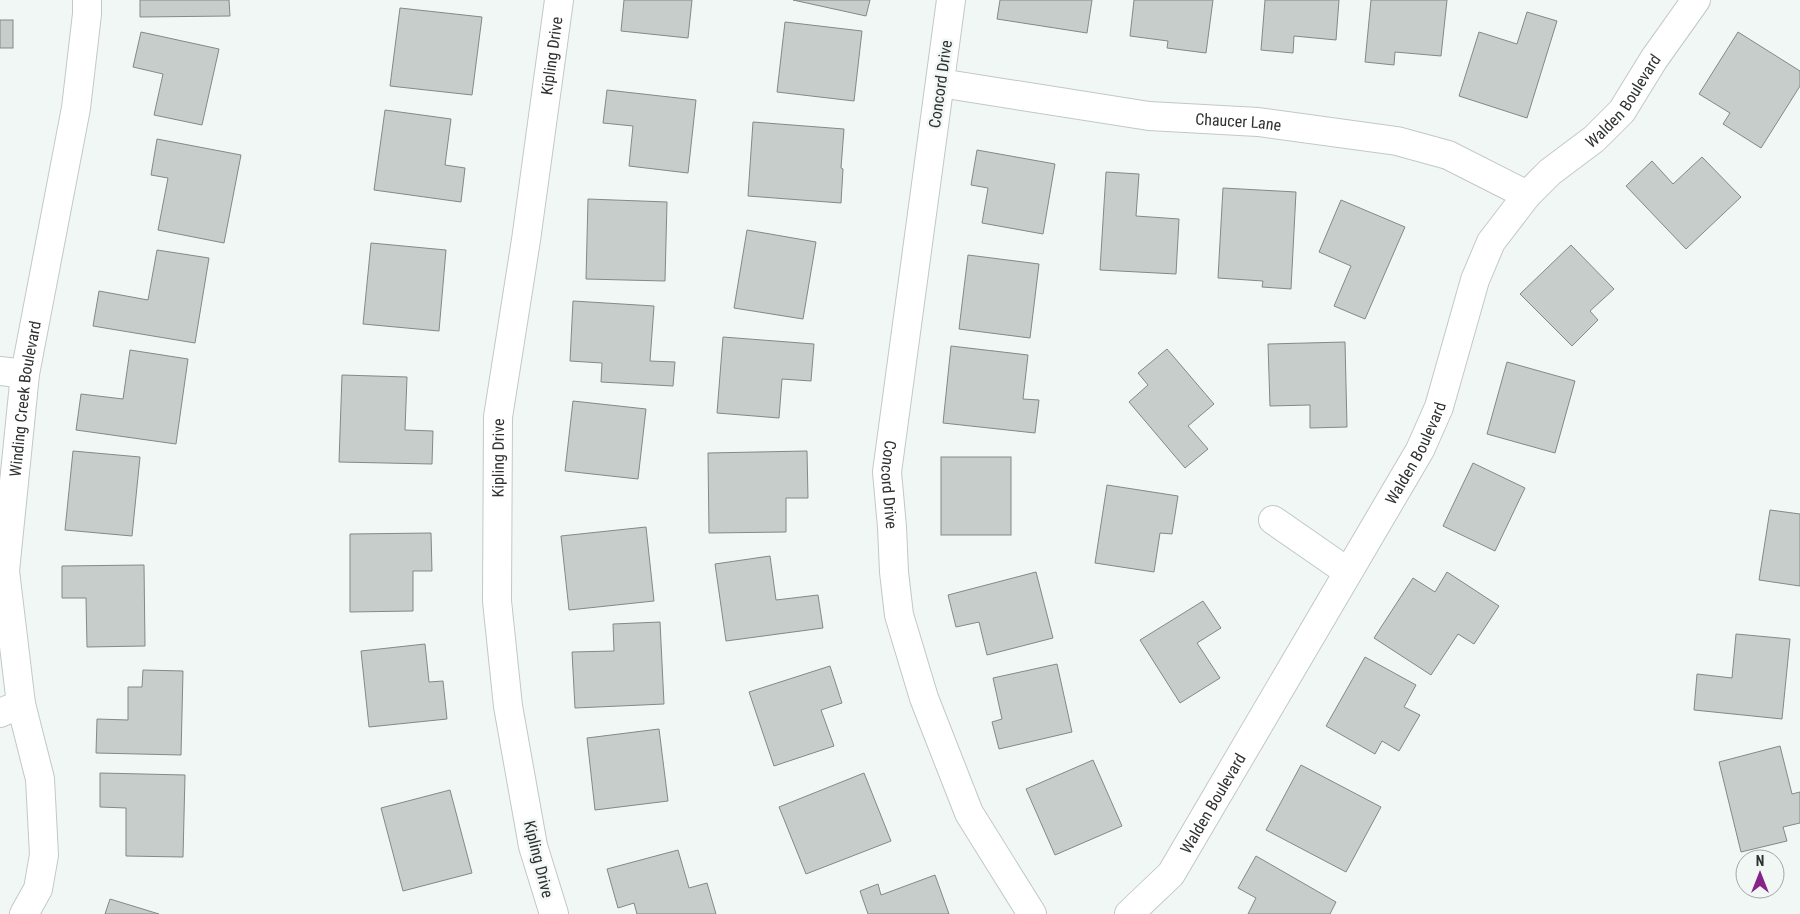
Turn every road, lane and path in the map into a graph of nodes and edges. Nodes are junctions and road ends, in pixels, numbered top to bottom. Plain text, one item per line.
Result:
1 (87, 0) edge
2 (559, 0) edge
3 (951, 0) edge
4 (1696, 0) edge
5 (940, 83) junction
6 (1527, 195) junction
7 (12, 372) edge
8 (1273, 520) dead end
9 (1348, 572) junction
10 (10, 708) edge
11 (24, 914) edge
12 (554, 914) edge
13 (1032, 914) edge
14 (1129, 914) edge

1 - 7 street, Winding Creek Boulevard
2 - 12 street, Kipling Drive
3 - 5 street, Concord Drive
4 - 6 street, Walden Boulevard
5 - 6 street, Chaucer Lane
5 - 13 street, Concord Drive
6 - 9 street, Walden Boulevard
7 - 10 street, Winding Creek Boulevard
8 - 9 street
9 - 14 street, Walden Boulevard
10 - 11 street, Winding Creek Boulevard

